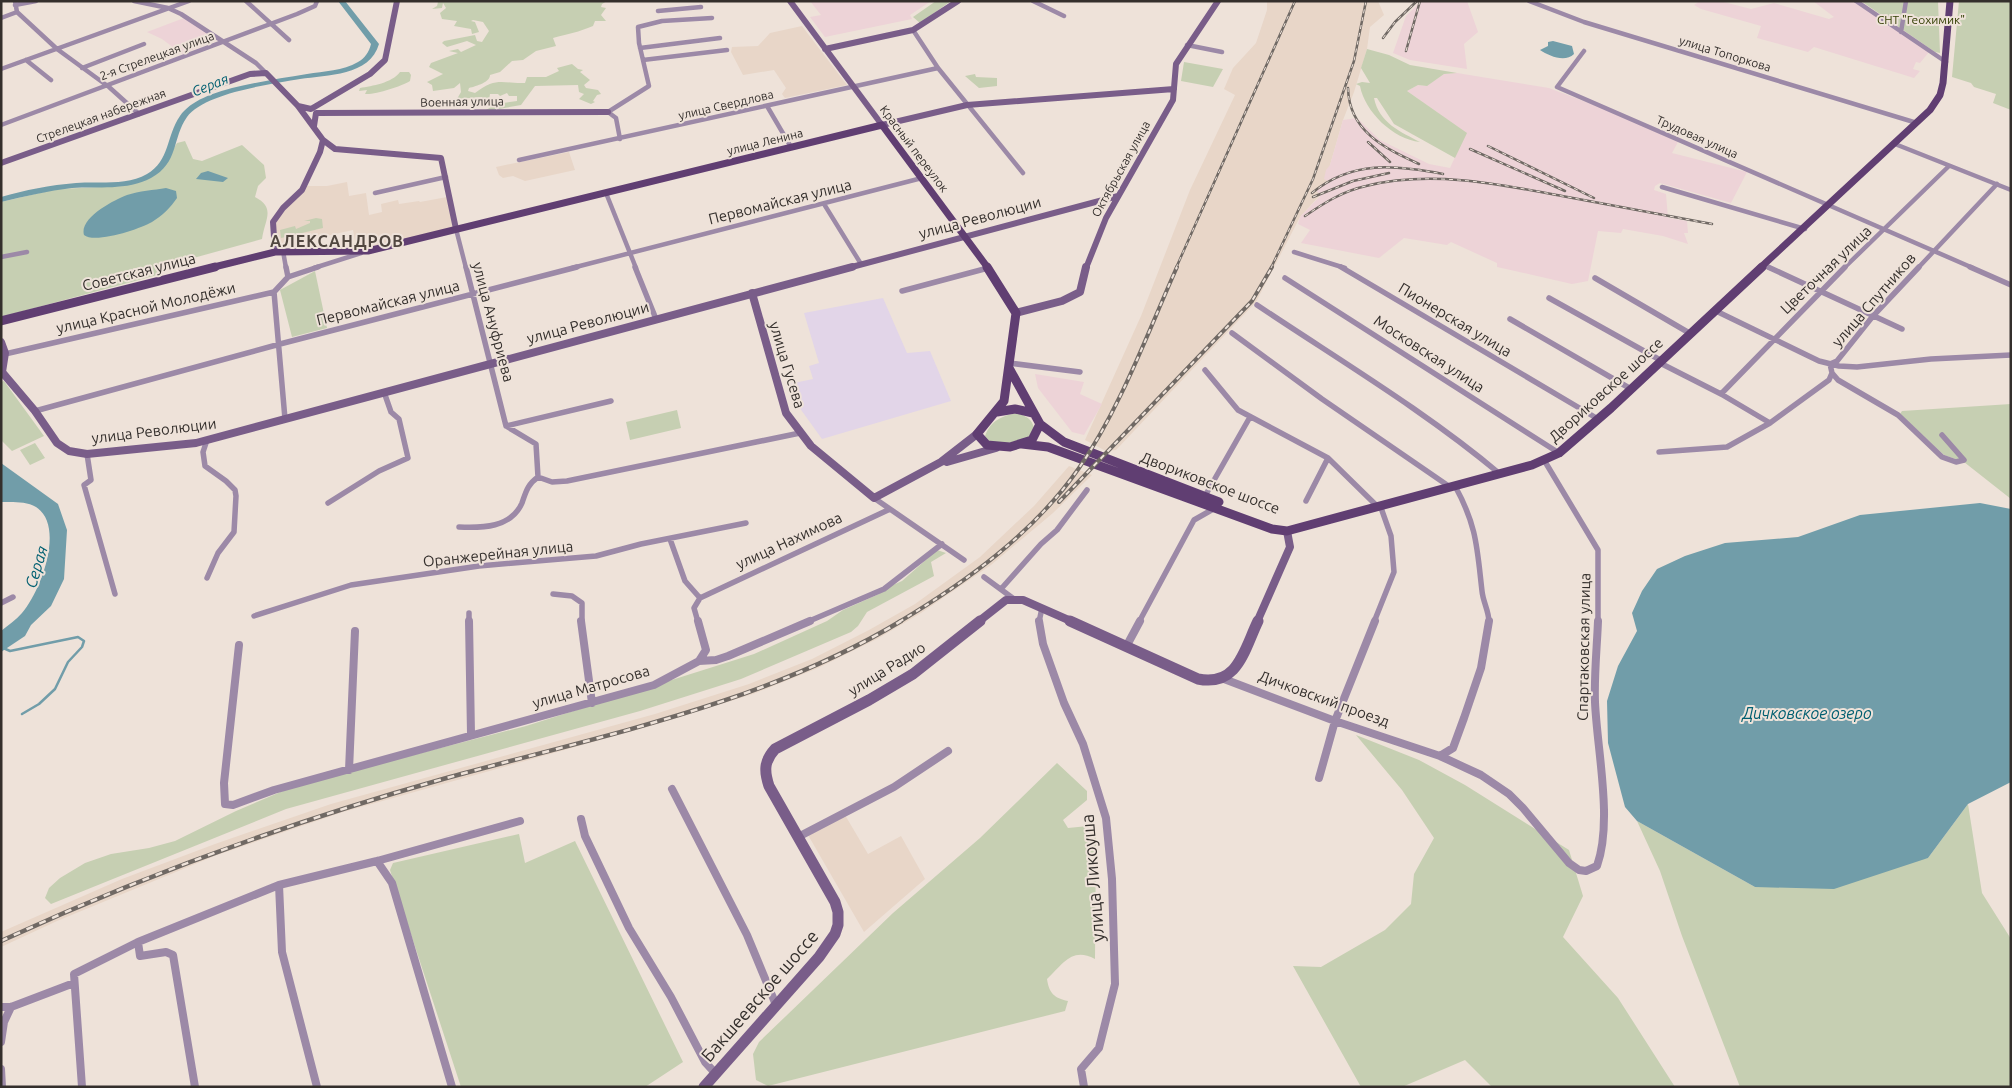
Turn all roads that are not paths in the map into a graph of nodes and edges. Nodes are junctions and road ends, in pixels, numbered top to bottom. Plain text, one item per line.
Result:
1 (36, 1) edge
2 (134, 1) edge
3 (188, 1) edge
4 (246, 1) edge
5 (317, 1) edge
6 (397, 1) edge
7 (679, 1) edge
8 (790, 1) edge
9 (953, 1) edge
10 (958, 1) edge
11 (1033, 1) edge
12 (1218, 1) edge
13 (1529, 1) edge
14 (1856, 1) edge
15 (1906, 1) edge
16 (1950, 1) edge
17 (15, 3) edge
18 (701, 7) dead end
19 (681, 9) junction
20 (170, 10) junction
21 (673, 10) junction
22 (658, 11) dead end
23 (17, 12) junction
24 (1064, 16) dead end
25 (1, 18) edge
26 (712, 18) dead end
27 (665, 21) junction
28 (272, 23) junction
29 (913, 30) junction
30 (1901, 32) junction
31 (720, 38) dead end
32 (289, 40) dead end
33 (224, 42) junction
34 (144, 44) dead end
35 (1187, 45) junction
36 (640, 48) junction
37 (57, 49) junction
38 (825, 49) junction
39 (727, 50) dead end
40 (1584, 51) dead end
41 (1222, 52) dead end
42 (26, 60) junction
43 (643, 60) junction
44 (1946, 62) junction
45 (82, 68) junction
46 (938, 68) junction
47 (1, 69) edge
48 (268, 74) junction
49 (51, 80) dead end
50 (106, 85) junction
51 (852, 87) junction
52 (282, 88) joint
53 (1174, 89) junction
54 (326, 100) joint
55 (967, 104) junction
56 (298, 106) junction
57 (767, 106) junction
58 (315, 111) junction
59 (608, 112) junction
60 (139, 114) junction
61 (304, 114) junction
62 (1917, 123) junction
63 (1, 125) edge
64 (882, 125) junction
65 (314, 126) junction
66 (620, 139) junction
67 (323, 140) junction
68 (1895, 144) junction
69 (791, 147) junction
70 (519, 160) dead end
71 (1, 163) edge
72 (1949, 166) junction
73 (1023, 173) dead end
74 (446, 177) junction
75 (922, 178) junction
76 (1997, 184) junction
77 (1662, 187) dead end
78 (2011, 190) edge
79 (375, 193) dead end
80 (606, 193) junction
81 (1118, 196) junction
82 (824, 204) junction
83 (1830, 205) junction
84 (1805, 228) junction
85 (456, 229) junction
86 (1886, 229) junction
87 (966, 236) junction
88 (279, 251) junction
89 (368, 251) junction
90 (1934, 251) junction
91 (27, 252) dead end
92 (1294, 252) dead end
93 (630, 254) junction
94 (1, 257) edge
95 (860, 264) junction
96 (1765, 266) junction
97 (988, 268) junction
98 (288, 277) junction
99 (1285, 278) dead end
100 (1595, 278) dead end
101 (2011, 285) edge
102 (902, 291) dead end
103 (1821, 291) junction
104 (274, 292) junction
105 (752, 293) junction
106 (472, 295) junction
107 (1549, 298) dead end
108 (1257, 305) dead end
109 (1716, 311) junction
110 (1016, 313) junction
111 (1874, 316) junction
112 (656, 319) junction
113 (1510, 319) dead end
114 (1, 321) edge
115 (1902, 329) dead end
116 (1232, 333) dead end
117 (1691, 334) junction
118 (1774, 339) junction
119 (1, 342) edge
120 (280, 344) junction
121 (5, 354) junction
122 (2011, 355) edge
123 (1661, 362) junction
124 (492, 363) junction
125 (1830, 364) junction
126 (1009, 365) junction
127 (1205, 370) dead end
128 (1080, 372) dead end
129 (1832, 373) junction
130 (1631, 389) junction
131 (384, 392) junction
132 (1721, 394) junction
133 (611, 402) dead end
134 (35, 411) junction
135 (997, 412) junction
136 (1033, 414) junction
137 (1250, 417) junction
138 (286, 419) junction
139 (1598, 419) junction
140 (1770, 423) junction
141 (1040, 424) junction
142 (506, 426) junction
143 (800, 433) junction
144 (977, 434) junction
145 (1942, 435) dead end
146 (207, 440) junction
147 (1022, 444) junction
148 (996, 448) junction
149 (1659, 452) dead end
150 (1559, 453) junction
151 (87, 454) junction
152 (1328, 458) junction
153 (1544, 460) junction
154 (931, 468) junction
155 (1500, 474) junction
156 (538, 477) junction
157 (1452, 487) junction
158 (1087, 490) dead end
159 (1205, 496) junction
160 (874, 498) junction
161 (1306, 501) dead end
162 (328, 503) dead end
163 (1379, 506) junction
164 (1215, 508) junction
165 (888, 510) junction
166 (746, 523) dead end
167 (459, 527) dead end
168 (1287, 531) junction
169 (670, 538) junction
170 (942, 544) junction
171 (964, 560) dead end
172 (984, 577) dead end
173 (207, 578) dead end
174 (1001, 589) junction
175 (115, 594) dead end
176 (553, 594) dead end
177 (13, 597) dead end
178 (700, 598) junction
179 (1018, 600) junction
180 (1, 603) edge
181 (1042, 608) junction
182 (468, 613) dead end
183 (254, 616) dead end
184 (355, 631) dead end
185 (239, 645) dead end
186 (1126, 647) junction
187 (700, 661) junction
188 (1224, 679) junction
189 (592, 703) junction
190 (1334, 721) junction
191 (472, 734) junction
192 (948, 751) dead end
193 (1440, 756) junction
194 (349, 770) junction
195 (1319, 778) dead end
196 (672, 789) dead end
197 (581, 819) dead end
198 (520, 821) dead end
199 (798, 837) junction
200 (377, 861) junction
201 (1586, 872) joint
202 (279, 885) junction
203 (138, 942) junction
204 (74, 978) junction
205 (776, 1005) junction
206 (1, 1007) edge
207 (11, 1007) junction
208 (1, 1042) edge
209 (1, 1069) edge
210 (716, 1074) junction
211 (2, 1087) edge
212 (82, 1087) edge
213 (195, 1087) edge
214 (317, 1087) edge
215 (452, 1087) edge
216 (704, 1087) edge
217 (1084, 1087) edge

1 - 17 street
2 - 20 street
3 - 20 street
4 - 28 street
5 - 28 street, 2-я Стрелецкая улица
6 - 54 street
7 - 19 street
8 - 38 street, Красный переулок
9 - 29 street
10 - 29 street
11 - 24 street
12 - 35 street, Октябрьская улица
13 - 62 street, улица Топоркова
14 - 30 street
15 - 30 street
16 - 44 main road, Двориковское шоссе
17 - 23 street
18 - 19 street
19 - 21 street
20 - 33 street
20 - 37 street
21 - 22 street
21 - 27 street
23 - 25 street
23 - 37 street
26 - 27 street
27 - 36 street
28 - 32 street
28 - 33 street, 2-я Стрелецкая улица
29 - 38 street
29 - 46 street
30 - 44 street
31 - 36 street
33 - 48 street
33 - 50 street, 2-я Стрелецкая улица
34 - 45 street
35 - 41 street
35 - 53 street, Октябрьская улица
36 - 43 street
37 - 42 street
37 - 45 street
38 - 51 street, Красный переулок
39 - 43 street
40 - 83 street, Трудовая улица
42 - 47 street
42 - 49 street
43 - 59 street
44 - 62 main road, Двориковское шоссе
45 - 50 street
46 - 51 street, улица Свердлова
46 - 55 street
48 - 52 street
48 - 60 street, Стрелецкая набережная
50 - 60 street
50 - 63 street, 2-я Стрелецкая улица
51 - 57 street, улица Свердлова
51 - 64 street, Красный переулок
52 - 56 street
53 - 55 street, улица Ленина
53 - 81 street, Октябрьская улица
54 - 58 street
55 - 64 street, улица Ленина
55 - 73 street
56 - 58 street
56 - 61 street
57 - 66 street, улица Свердлова
57 - 69 street
58 - 59 street, Военная улица
58 - 61 street
58 - 65 street
59 - 66 street
60 - 71 street, Стрелецкая набережная
61 - 65 street
62 - 68 main road, Двориковское шоссе
64 - 69 main road, улица Ленина
64 - 75 main road, Красный переулок
65 - 67 street
66 - 70 street, улица Свердлова
67 - 74 street, улица Ануфриева
67 - 88 street
68 - 72 street
68 - 83 main road, Двориковское шоссе
69 - 80 main road, улица Ленина
72 - 76 street
72 - 86 street, Цветочная улица
74 - 79 street
74 - 85 street, улица Ануфриева
75 - 82 street, Первомайская улица
75 - 87 main road, Красный переулок
76 - 78 street
76 - 90 street, улица Спутников
77 - 84 street
80 - 85 main road, улица Ленина
80 - 93 street
81 - 87 street, улица Революции
81 - 110 street, Октябрьская улица
82 - 93 street, Первомайская улица
82 - 95 street
83 - 84 main road, Двориковское шоссе
83 - 86 street, Трудовая улица
84 - 96 main road, Двориковское шоссе
85 - 89 main road, улица Ленина
85 - 106 street, улица Ануфриева
86 - 90 street, Трудовая улица
86 - 103 street, Цветочная улица
87 - 95 street, улица Революции
87 - 97 main road, Красный переулок
88 - 89 main road, Советская улица
88 - 98 street
88 - 114 main road, Советская улица
89 - 98 street
90 - 101 street, Трудовая улица
90 - 111 street, улица Спутников
91 - 94 street
92 - 139 street, Пионерская улица
93 - 106 street, Первомайская улица
93 - 112 street
95 - 105 street, улица Революции
96 - 103 street
96 - 109 main road, Двориковское шоссе
97 - 102 street
97 - 110 main road, Красный переулок
98 - 104 street
99 - 150 street, Московская улица
100 - 117 street
103 - 111 street
103 - 118 street, Цветочная улица
104 - 120 street
104 - 121 street, улица Красной Молодёжи
105 - 112 street, улица Революции
105 - 143 street, улица Гусева
106 - 120 street, Первомайская улица
106 - 124 street, улица Ануфриева
107 - 123 street
108 - 155 street
109 - 117 main road, Двориковское шоссе
109 - 118 street
110 - 126 main road
111 - 115 street
111 - 125 street, улица Спутников
112 - 124 street, улица Революции
113 - 130 street
116 - 157 street
117 - 123 main road, Двориковское шоссе
118 - 125 street
118 - 132 street, Цветочная улица
119 - 121 street
120 - 134 street, Первомайская улица
120 - 138 street
121 - 134 street
122 - 125 street
123 - 130 main road, Двориковское шоссе
123 - 132 street
124 - 131 street, улица Революции
124 - 142 street, улица Ануфриева
125 - 129 street, улица Спутников
126 - 128 street
126 - 135 main road
126 - 136 main road, Двориковское шоссе
127 - 137 street
129 - 140 street
129 - 145 street
130 - 139 main road, Двориковское шоссе
131 - 138 street, улица Революции
131 - 162 street
132 - 140 street
133 - 142 street
134 - 151 street, улица Революции
135 - 136 main road
135 - 144 main road
136 - 141 main road, Двориковское шоссе
137 - 152 street
137 - 159 street
138 - 146 street, улица Революции
139 - 150 main road, Двориковское шоссе
140 - 149 street
141 - 147 main road
141 - 159 main road, Двориковское шоссе
142 - 156 street
143 - 156 street
143 - 160 street, улица Гусева
144 - 148 main road
144 - 154 street
146 - 151 street, улица Революции
146 - 173 street
147 - 148 main road
147 - 164 main road
148 - 154 street
150 - 153 main road, Двориковское шоссе
151 - 175 street
152 - 161 street
152 - 163 street
153 - 155 main road, Двориковское шоссе
153 - 201 street, Спартаковская улица
154 - 160 street
155 - 157 main road, Двориковское шоссе
156 - 167 street
157 - 163 main road, Двориковское шоссе
157 - 193 street
158 - 174 street
159 - 168 main road, Двориковское шоссе
160 - 165 street
163 - 168 main road, Двориковское шоссе
163 - 190 street
164 - 168 main road
164 - 186 street
165 - 170 street
165 - 178 street, улица Нахимова
166 - 169 street, Оранжерейная улица
168 - 188 street
169 - 178 street
169 - 183 street, Оранжерейная улица
170 - 171 street
170 - 187 street, улица Матросова
172 - 174 street
174 - 179 street
176 - 189 street
177 - 180 street
178 - 187 street
179 - 181 street, Дичковский проезд
179 - 199 street, улица Радио
181 - 186 street, Дичковский проезд
181 - 217 street, улица Ликоуша
182 - 191 street
184 - 194 street
185 - 194 street, улица Матросова
186 - 188 street, Дичковский проезд
187 - 189 street, улица Матросова
188 - 190 street, Дичковский проезд
189 - 191 street, улица Матросова
190 - 193 street, Дичковский проезд
190 - 195 street
191 - 194 street, улица Матросова
192 - 199 street
193 - 201 street, Дичковский проезд
196 - 205 street
197 - 210 street
198 - 200 street
199 - 205 street, Бакшеевское шоссе
200 - 202 street
200 - 215 street
202 - 203 street
202 - 214 street
203 - 204 street
203 - 213 street
204 - 207 street
204 - 212 street
205 - 210 street, Бакшеевское шоссе
206 - 207 street
207 - 208 street
209 - 211 street
210 - 216 street, Бакшеевское шоссе

